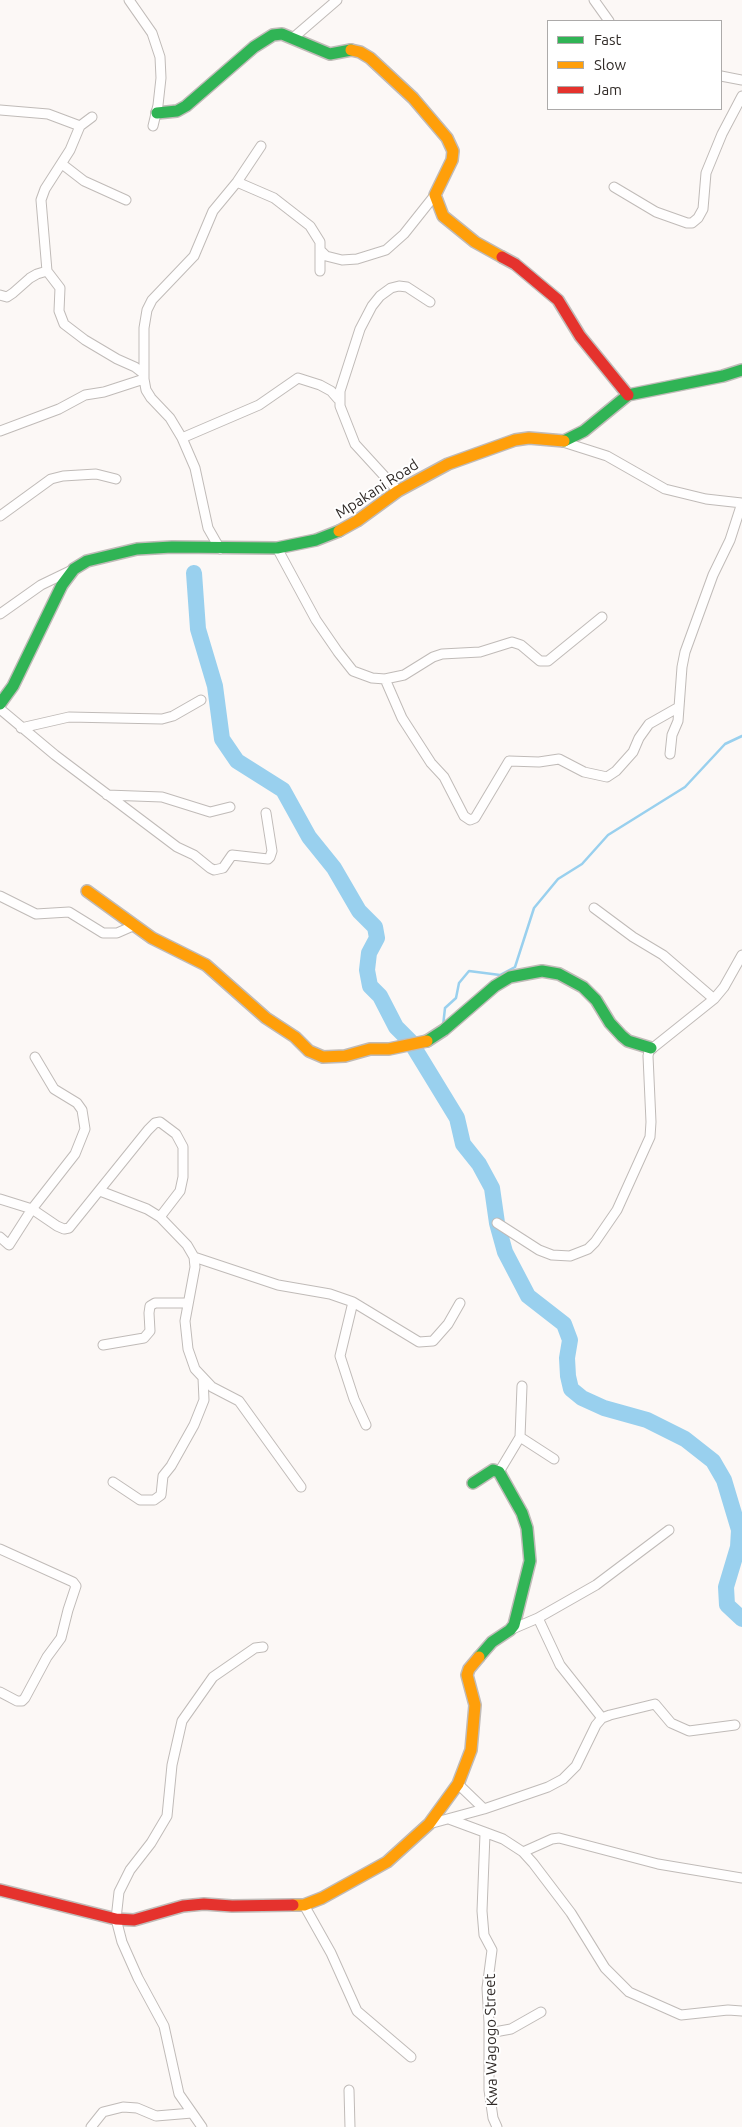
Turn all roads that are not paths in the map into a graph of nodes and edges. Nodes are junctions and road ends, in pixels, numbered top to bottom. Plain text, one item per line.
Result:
1 (129, 0) edge
2 (336, 0) edge
3 (594, 0) edge
4 (608, 20) edge
5 (293, 38) junction
6 (722, 76) edge
7 (742, 80) edge
8 (742, 96) edge
9 (0, 110) edge
10 (157, 113) junction
11 (92, 116) dead end
12 (80, 126) junction
13 (152, 126) dead end
14 (261, 146) dead end
15 (62, 164) junction
16 (237, 182) junction
17 (614, 187) dead end
18 (435, 195) junction
19 (126, 200) dead end
20 (320, 250) junction
21 (47, 271) junction
22 (320, 271) dead end
23 (0, 295) edge
24 (430, 302) dead end
25 (742, 370) edge
26 (144, 377) junction
27 (628, 395) junction
28 (338, 399) junction
29 (0, 432) edge
30 (182, 438) junction
31 (563, 442) junction
32 (116, 479) dead end
33 (398, 491) junction
34 (742, 503) edge
35 (0, 516) edge
36 (277, 548) junction
37 (220, 549) junction
38 (74, 569) junction
39 (0, 614) edge
40 (602, 617) dead end
41 (385, 679) junction
42 (201, 700) dead end
43 (0, 704) edge
44 (680, 707) junction
45 (0, 709) edge
46 (21, 728) junction
47 (670, 754) dead end
48 (107, 795) junction
49 (230, 807) dead end
50 (266, 813) dead end
51 (87, 891) dead end
52 (0, 896) edge
53 (594, 908) dead end
54 (133, 926) junction
55 (742, 955) edge
56 (714, 999) junction
57 (651, 1048) junction
58 (35, 1057) dead end
59 (100, 1191) junction
60 (0, 1198) edge
61 (32, 1209) junction
62 (160, 1217) junction
63 (497, 1223) dead end
64 (0, 1237) edge
65 (194, 1257) junction
66 (353, 1302) junction
67 (188, 1303) junction
68 (460, 1303) dead end
69 (103, 1345) dead end
70 (203, 1378) junction
71 (522, 1386) dead end
72 (366, 1425) dead end
73 (520, 1438) junction
74 (554, 1460) dead end
75 (499, 1472) junction
76 (113, 1482) dead end
77 (473, 1483) dead end
78 (301, 1487) dead end
79 (669, 1530) dead end
80 (0, 1549) edge
81 (538, 1618) junction
82 (510, 1630) junction
83 (262, 1647) dead end
84 (0, 1692) edge
85 (602, 1718) junction
86 (735, 1725) dead end
87 (458, 1784) junction
88 (484, 1809) junction
89 (449, 1819) junction
90 (429, 1824) junction
91 (485, 1834) junction
92 (523, 1852) junction
93 (742, 1878) edge
94 (0, 1890) edge
95 (304, 1906) junction
96 (116, 1919) junction
97 (742, 2011) edge
98 (541, 2012) dead end
99 (489, 2033) junction
100 (411, 2057) dead end
101 (349, 2090) dead end
102 (192, 2113) junction
103 (91, 2127) edge
104 (202, 2127) edge
105 (350, 2127) edge
106 (497, 2127) edge

1 - 10 street
2 - 5 street
3 - 4 street
5 - 10 street
5 - 18 street
6 - 7 street
8 - 17 street
9 - 12 street
10 - 13 street
11 - 12 street
12 - 15 street
14 - 16 street
15 - 19 street
15 - 21 street
16 - 20 street
16 - 26 street
18 - 20 street
18 - 27 street
20 - 22 street
21 - 23 street
21 - 26 street
24 - 28 street
25 - 27 street
26 - 29 street
26 - 30 street
27 - 31 street
28 - 30 street
28 - 33 street
30 - 37 street
31 - 33 street, Mpakani Road
31 - 34 street
32 - 35 street
33 - 36 street, Mpakani Road
34 - 44 street
36 - 37 street, Mpakani Road
36 - 41 street
37 - 38 street, Mpakani Road
38 - 39 street
38 - 43 street, Mpakani Road
40 - 41 street
41 - 44 street
42 - 46 street
44 - 47 street
45 - 46 street
46 - 48 street
48 - 49 street
48 - 50 street
51 - 54 street
52 - 54 street
53 - 56 street
54 - 57 street
55 - 56 street
56 - 57 street
57 - 63 street
58 - 61 street
59 - 61 street
59 - 62 street
59 - 62 street
60 - 61 street
61 - 64 street
62 - 65 street
65 - 66 street
65 - 67 street
66 - 68 street
66 - 72 street
67 - 69 street
67 - 70 street
70 - 76 street
70 - 78 street
71 - 73 street
73 - 74 street
73 - 75 street
75 - 77 street
75 - 82 street
79 - 81 street
80 - 84 street
81 - 82 street
81 - 85 street
82 - 87 street
83 - 96 street
85 - 86 street
85 - 88 street
87 - 88 street
87 - 90 street
88 - 89 street
89 - 90 street
89 - 91 street
90 - 95 street
91 - 92 street
91 - 99 street, Kwa Wagogo Street
92 - 93 street
92 - 97 street
94 - 96 street
95 - 96 street
95 - 100 street
96 - 102 street
98 - 99 street
99 - 106 street, Kwa Wagogo Street
101 - 105 street
102 - 103 street
102 - 104 street

